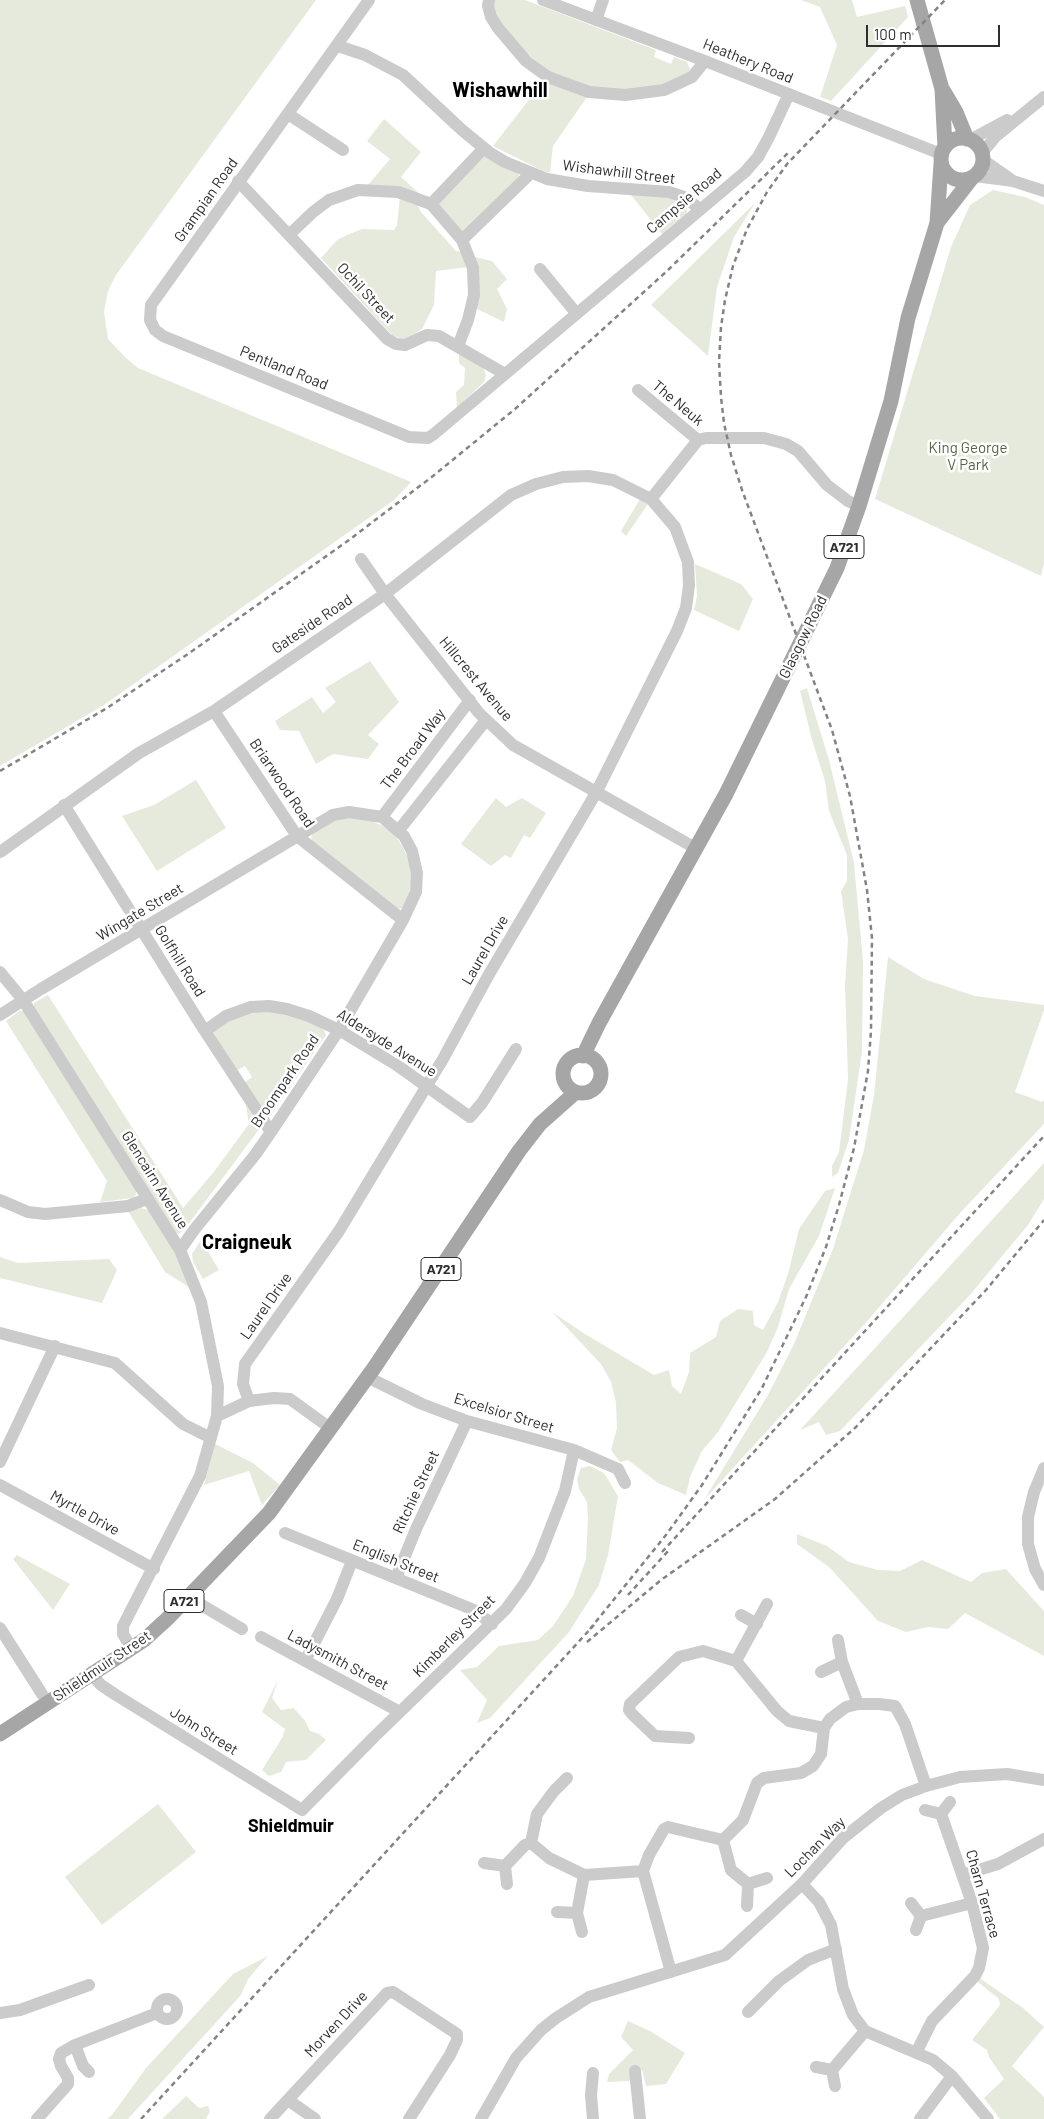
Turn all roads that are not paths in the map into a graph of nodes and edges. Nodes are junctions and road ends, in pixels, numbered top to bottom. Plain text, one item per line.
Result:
1 (369, 0) edge
2 (489, 0) edge
3 (543, 0) edge
4 (603, 0) edge
5 (917, 0) edge
6 (596, 20) junction
7 (338, 46) junction
8 (705, 61) junction
9 (942, 89) junction
10 (789, 94) junction
11 (1044, 97) edge
12 (288, 114) junction
13 (1017, 117) junction
14 (968, 139) junction
15 (484, 148) junction
16 (343, 150) dead end
17 (942, 155) junction
18 (982, 156) junction
19 (531, 173) junction
20 (973, 177) junction
21 (238, 181) junction
22 (1013, 181) junction
23 (1044, 191) edge
24 (431, 204) junction
25 (700, 209) junction
26 (936, 223) junction
27 (290, 234) junction
28 (462, 240) junction
29 (540, 269) dead end
30 (151, 305) joint
31 (576, 313) junction
32 (458, 346) junction
33 (504, 374) junction
34 (638, 390) dead end
35 (428, 438) joint
36 (698, 440) junction
37 (652, 499) junction
38 (859, 506) junction
39 (361, 559) dead end
40 (385, 594) junction
41 (470, 700) junction
42 (214, 711) junction
43 (486, 720) junction
44 (596, 794) junction
45 (64, 805) junction
46 (382, 817) junction
47 (399, 830) junction
48 (297, 836) junction
49 (697, 850) junction
50 (0, 852) edge
51 (403, 920) junction
52 (141, 930) junction
53 (0, 972) edge
54 (23, 1000) junction
55 (0, 1015) edge
56 (339, 1030) junction
57 (205, 1032) junction
58 (516, 1049) dead end
59 (589, 1058) junction
60 (426, 1085) junction
61 (572, 1090) junction
62 (271, 1132) junction
63 (147, 1199) junction
64 (0, 1200) edge
65 (180, 1250) junction
66 (0, 1333) edge
67 (56, 1346) junction
68 (368, 1377) junction
69 (249, 1401) junction
70 (217, 1416) junction
71 (468, 1421) junction
72 (330, 1428) junction
73 (210, 1438) junction
74 (574, 1450) junction
75 (0, 1462) edge
76 (1044, 1468) edge
77 (624, 1483) dead end
78 (0, 1485) edge
79 (285, 1533) dead end
80 (352, 1561) junction
81 (154, 1569) junction
82 (396, 1578) junction
83 (1044, 1585) edge
84 (188, 1597) junction
85 (767, 1604) dead end
86 (741, 1615) dead end
87 (492, 1624) junction
88 (757, 1624) junction
89 (0, 1628) edge
90 (242, 1629) dead end
91 (261, 1637) dead end
92 (838, 1640) dead end
93 (131, 1648) junction
94 (305, 1661) junction
95 (736, 1661) junction
96 (842, 1662) junction
97 (820, 1672) dead end
98 (92, 1675) junction
99 (42, 1694) dead end
100 (858, 1704) junction
101 (400, 1712) junction
102 (824, 1728) junction
103 (0, 1734) edge
104 (689, 1738) dead end
105 (567, 1778) dead end
106 (1044, 1780) edge
107 (926, 1786) junction
108 (950, 1802) dead end
109 (302, 1810) joint
110 (925, 1810) dead end
111 (941, 1814) junction
112 (1044, 1839) edge
113 (723, 1840) junction
114 (528, 1844) junction
115 (484, 1863) dead end
116 (505, 1866) junction
117 (643, 1872) junction
118 (584, 1875) junction
119 (962, 1875) junction
120 (767, 1878) dead end
121 (506, 1884) dead end
122 (748, 1884) junction
123 (802, 1884) junction
124 (912, 1903) dead end
125 (972, 1903) junction
126 (747, 1906) dead end
127 (557, 1912) dead end
128 (577, 1913) junction
129 (922, 1916) junction
130 (916, 1930) dead end
131 (582, 1932) dead end
132 (836, 1949) junction
133 (671, 1972) junction
134 (89, 1985) dead end
135 (748, 2012) dead end
136 (0, 2013) edge
137 (158, 2013) dead end
138 (865, 2030) junction
139 (75, 2045) junction
140 (916, 2053) junction
141 (816, 2067) dead end
142 (832, 2070) junction
143 (635, 2071) dead end
144 (89, 2072) dead end
145 (593, 2073) dead end
146 (952, 2076) junction
147 (835, 2086) dead end
148 (288, 2100) junction
149 (36, 2119) edge
150 (270, 2119) edge
151 (315, 2119) edge
152 (410, 2119) edge
153 (481, 2119) edge
154 (593, 2119) edge
155 (640, 2119) edge
156 (920, 2119) edge
157 (988, 2119) edge

1 - 7 street, Grampian Road
2 - 8 street
3 - 6 street, Heathery Road
4 - 6 street
5 - 9 main road, Glasgow Road / A721
6 - 8 street, Heathery Road
7 - 12 street, Grampian Road
7 - 15 street, Wishawhill Street
8 - 10 street, Heathery Road
9 - 14 main road, Glasgow Road / A721
9 - 17 main road, Glasgow Road / A721
10 - 17 street, Heathery Road
10 - 25 street, Campsie Road
11 - 13 street
12 - 16 street
12 - 21 street, Grampian Road
13 - 14 street
13 - 18 street
14 - 17 main road
14 - 18 main road
15 - 19 street, Wishawhill Street
15 - 24 street
17 - 20 main road
17 - 26 main road, Glasgow Road / A721
18 - 20 main road
18 - 22 street
19 - 25 street, Wishawhill Street
19 - 28 street
20 - 22 street
20 - 26 main road, Glasgow Road / A721
21 - 27 street, Ochil Street
21 - 30 street, Grampian Road
22 - 23 street
24 - 27 street
24 - 28 street
25 - 31 street, Campsie Road
26 - 38 main road, Glasgow Road / A721
27 - 32 street, Ochil Street
28 - 32 street
29 - 31 street
30 - 35 street, Pentland Road
31 - 33 street, Campsie Road
32 - 33 street, Ochil Street
33 - 35 street, Campsie Road
34 - 36 street, The Neuk
36 - 37 street
36 - 38 street
37 - 40 street, Gateside Road
37 - 44 street, Laurel Drive
38 - 49 main road, Glasgow Road / A721
39 - 40 street, Hillcrest Avenue
40 - 41 street, Hillcrest Avenue
40 - 42 street, Gateside Road
41 - 43 street, Hillcrest Avenue
41 - 46 street, The Broad Way
42 - 45 street, Gateside Road
42 - 48 street, Briarwood Road
43 - 44 street, Hillcrest Avenue
43 - 47 street
44 - 49 street, Hillcrest Avenue
44 - 60 street, Laurel Drive
45 - 50 street, Gateside Road
45 - 52 street, Golfhill Road
46 - 47 street
46 - 48 street
47 - 51 street
48 - 51 street, Briarwood Road
48 - 52 street, Wingate Street
49 - 59 main road, Glasgow Road / A721
51 - 56 street, Broompark Road
52 - 54 street, Wingate Street
52 - 57 street, Golfhill Road
53 - 54 street, Glencairn Avenue
54 - 55 street, Wingate Street
54 - 63 street, Glencairn Avenue
56 - 57 street, Aldersyde Avenue
56 - 60 street, Aldersyde Avenue
56 - 62 street, Broompark Road
57 - 62 street, Golfhill Road
58 - 60 street, Aldersyde Avenue
59 - 61 main road
59 - 61 main road
60 - 69 street, Laurel Drive
61 - 68 main road, A721
62 - 65 street, Broompark Road
63 - 64 street
63 - 65 street, Glencairn Avenue
65 - 70 street, Glencairn Avenue
66 - 67 street
67 - 73 street
67 - 75 street
68 - 71 street, Excelsior Street
68 - 72 main road, A721
69 - 70 street
69 - 72 street
70 - 73 street, Glencairn Avenue
71 - 74 street, Excelsior Street
71 - 82 street, Ritchie Street
72 - 84 main road, Shieldmuir Street / A721
73 - 81 street, Glencairn Avenue
74 - 77 street, Excelsior Street
74 - 87 street, Kimberley Street
76 - 83 street
78 - 81 street, Myrtle Drive
79 - 80 street, English Street
80 - 82 street, English Street
80 - 94 street
81 - 93 street, Glencairn Avenue
82 - 87 street, English Street
84 - 90 street
84 - 93 main road, Shieldmuir Street / A721
85 - 88 street
86 - 88 street
87 - 101 street, Kimberley Street
88 - 95 street
89 - 99 street
91 - 94 street, Ladysmith Street
92 - 96 street
93 - 98 main road, Shieldmuir Street / A721
94 - 101 street, Ladysmith Street
95 - 102 street
95 - 104 street
96 - 97 street
96 - 100 street
98 - 103 main road, Shieldmuir Street / A721
98 - 109 street, John Street
100 - 102 street
100 - 107 street
101 - 109 street, Kimberley Street
102 - 113 street
105 - 114 street
106 - 107 street, Lochan Way
107 - 123 street, Lochan Way
108 - 111 street
110 - 111 street
111 - 119 street, Charn Terrace
112 - 119 street
113 - 117 street
113 - 122 street
114 - 116 street
114 - 118 street
115 - 116 street
116 - 121 street
117 - 118 street
117 - 133 street
118 - 128 street
119 - 125 street, Charn Terrace
120 - 122 street
122 - 126 street
123 - 132 street
123 - 133 street, Lochan Way
124 - 129 street
125 - 129 street
125 - 140 street, Charn Terrace
127 - 128 street
128 - 131 street
129 - 130 street
132 - 135 street
132 - 138 street
133 - 153 street, Lochan Way
134 - 136 street
137 - 139 street
138 - 140 street
138 - 142 street
139 - 144 street
139 - 149 street
140 - 146 street
141 - 142 street
142 - 147 street
143 - 155 street
145 - 154 street
146 - 156 street
146 - 157 street
148 - 150 street, Morven Drive
148 - 151 street
148 - 152 street, Morven Drive

